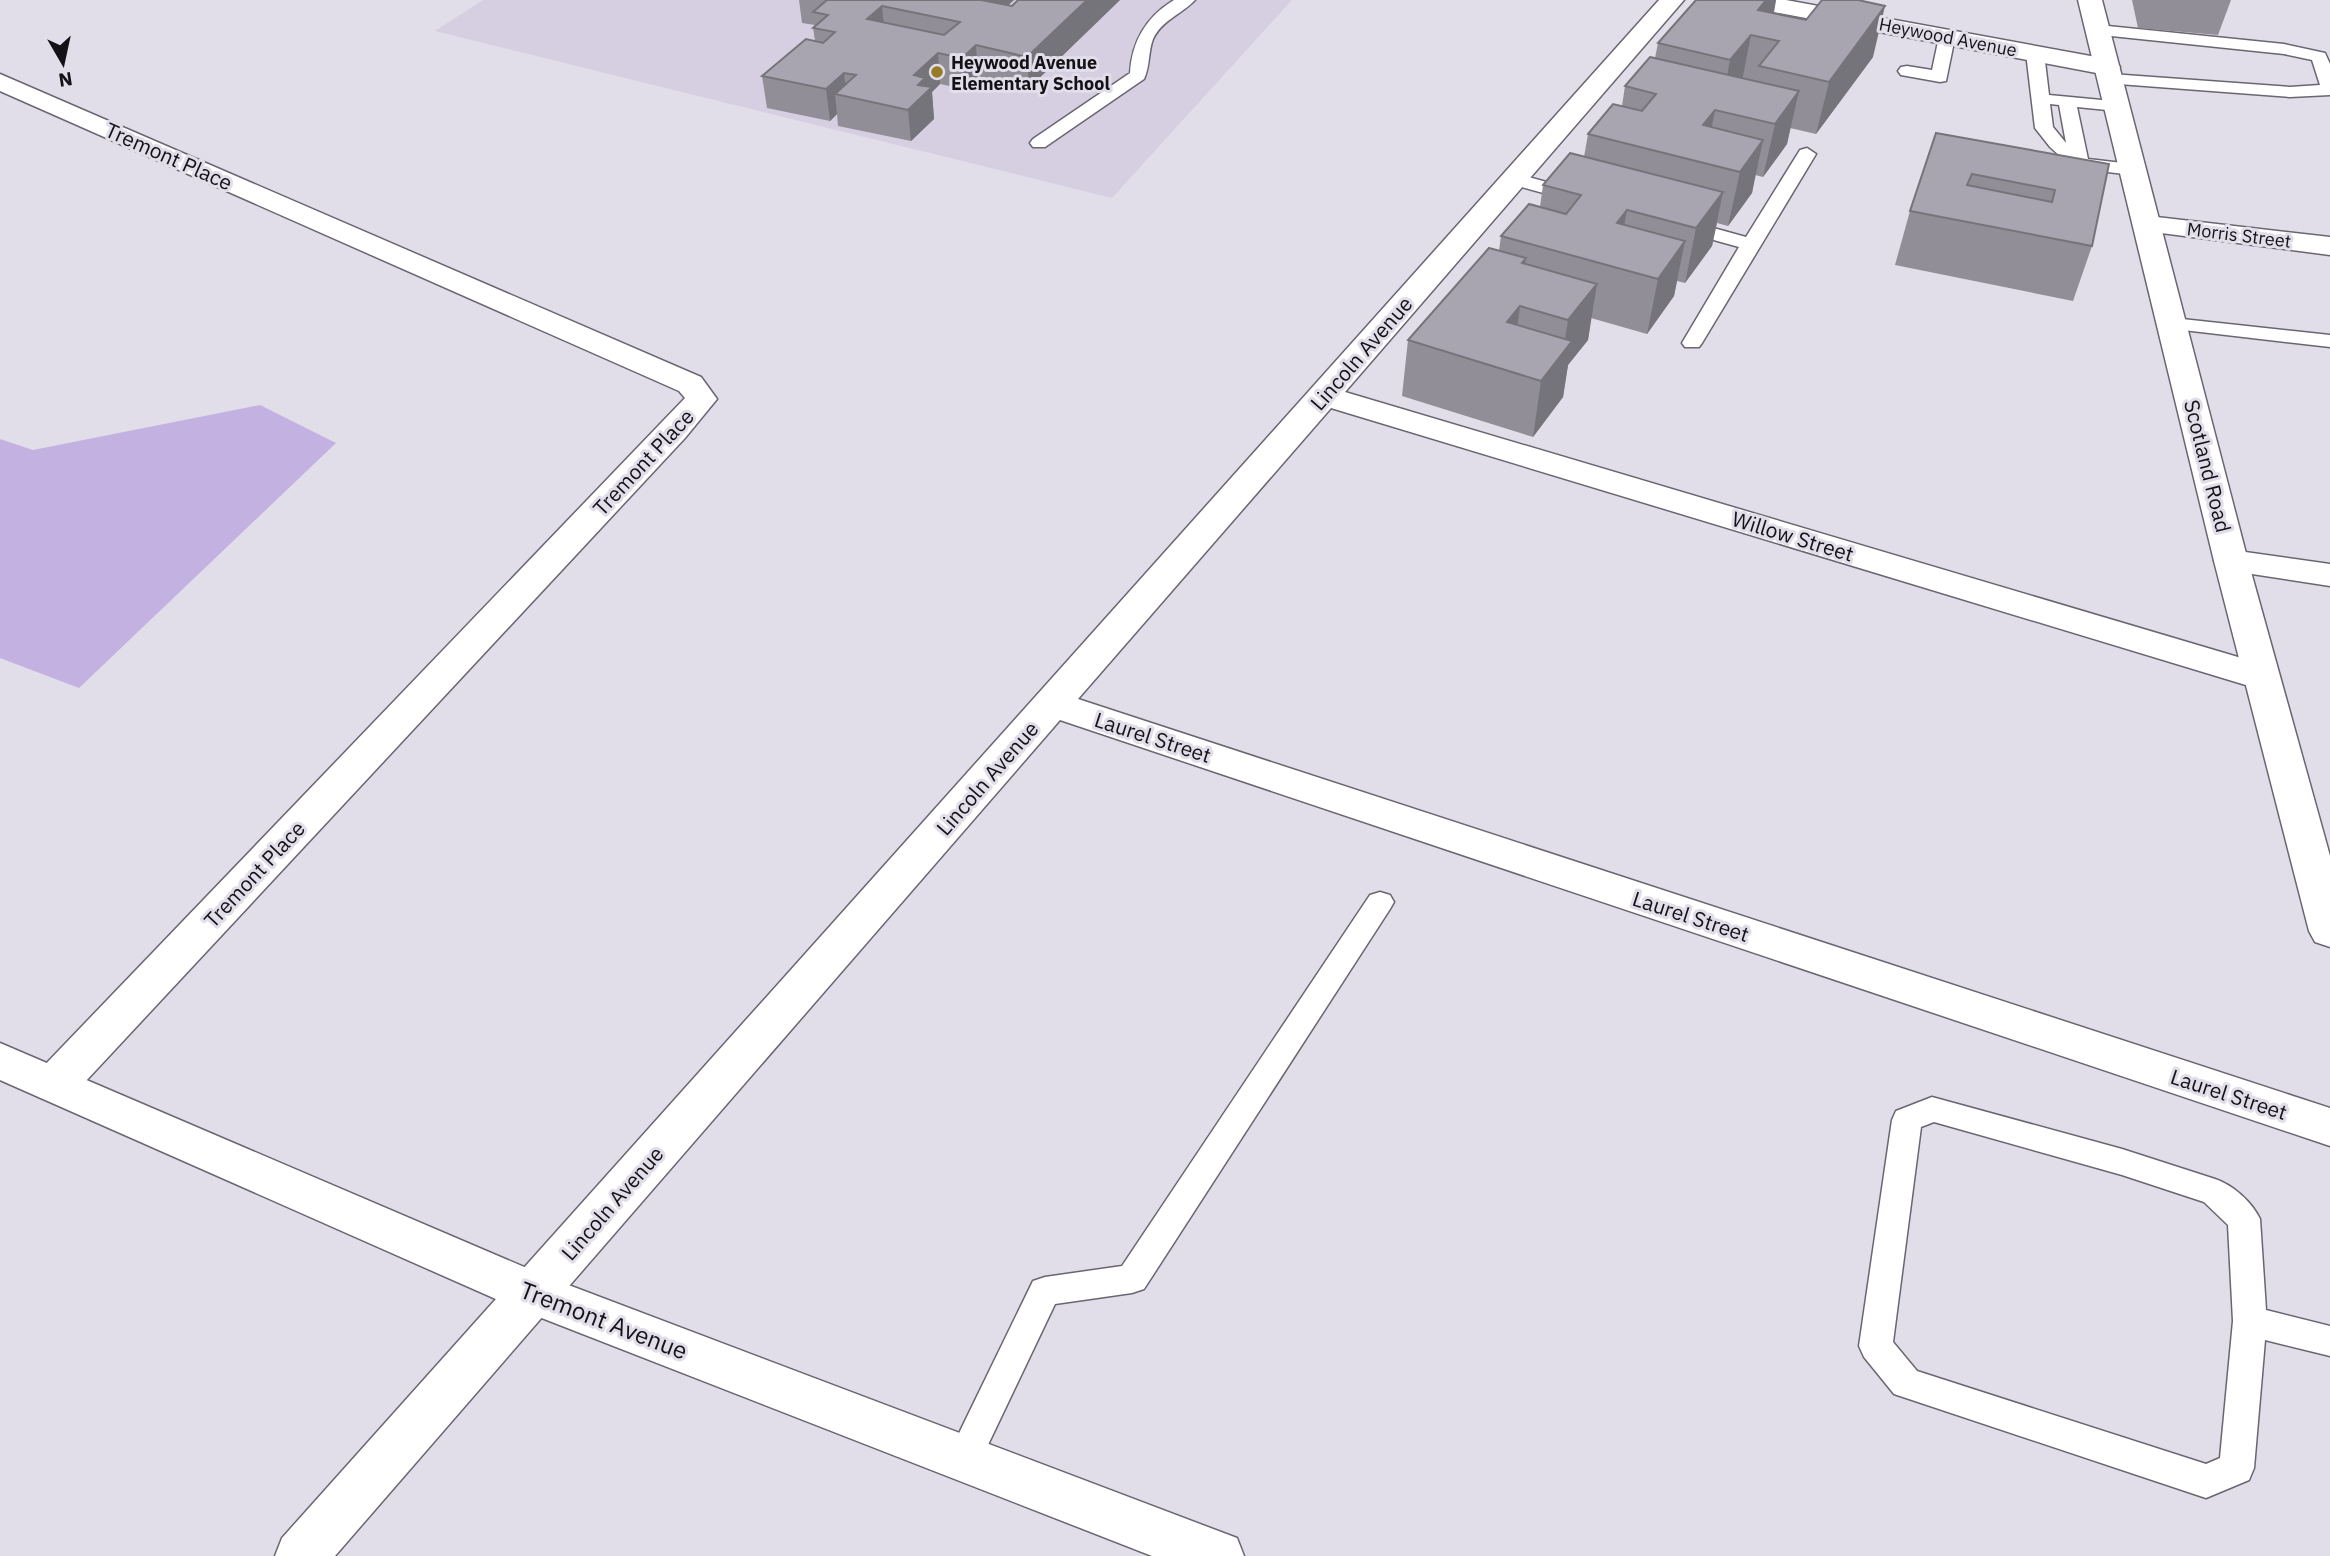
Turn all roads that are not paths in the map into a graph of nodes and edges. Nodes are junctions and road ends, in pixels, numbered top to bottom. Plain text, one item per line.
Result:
1 (1187, 0) edge
2 (1672, 0) edge
3 (1747, 0) edge
4 (2094, 15) edge
5 (1947, 37) junction
6 (2035, 53) junction
7 (1907, 71) dead end
8 (0, 82) edge
9 (2112, 84) junction
10 (2040, 98) junction
11 (2067, 101) junction
12 (1039, 143) dead end
13 (1807, 154) dead end
14 (2080, 164) junction
15 (2133, 169) junction
16 (1514, 180) junction
17 (1593, 201) edge
18 (1659, 219) edge
19 (2148, 224) junction
20 (1751, 244) junction
21 (2330, 246) edge
22 (2173, 324) junction
23 (2330, 341) edge
24 (1692, 344) dead end
25 (1324, 396) junction
26 (2231, 561) junction
27 (2330, 575) edge
28 (2262, 677) junction
29 (1052, 704) junction
30 (1380, 902) dead end
31 (2330, 931) edge
32 (0, 1060) edge
33 (55, 1084) junction
34 (2330, 1127) edge
35 (2122, 1161) joint
36 (533, 1293) junction
37 (2250, 1321) junction
38 (2330, 1340) edge
39 (964, 1458) junction
40 (2206, 1482) joint
41 (301, 1556) edge
42 (1218, 1556) edge

1 - 12 lane
2 - 16 street, Lincoln Avenue
3 - 5 street, Heywood Avenue
4 - 9 street, Scotland Road
4 - 9 lane
5 - 6 street, Heywood Avenue
5 - 7 lane
6 - 9 street, Heywood Avenue
6 - 10 lane
8 - 33 street, Tremont Place
9 - 11 lane
9 - 15 street, Scotland Road
10 - 11 lane
10 - 14 lane
11 - 14 lane
13 - 20 lane
14 - 15 lane
15 - 19 street, Scotland Road
16 - 17 lane
16 - 25 street, Lincoln Avenue
18 - 20 lane
19 - 21 street, Morris Street
19 - 22 street, Scotland Road
20 - 24 lane
22 - 23 lane
22 - 26 street, Scotland Road
25 - 28 street, Willow Street
25 - 29 street, Lincoln Avenue
26 - 27 street
26 - 28 street, Scotland Road
28 - 31 street, Scotland Road
29 - 34 street, Laurel Street
29 - 36 street, Lincoln Avenue
30 - 39 lane
32 - 33 street, Tremont Avenue
33 - 36 street, Tremont Avenue
35 - 37 lane
35 - 40 lane
36 - 39 street, Tremont Avenue
36 - 41 street, Lincoln Avenue
37 - 38 lane
37 - 40 lane
39 - 42 street, Tremont Avenue

